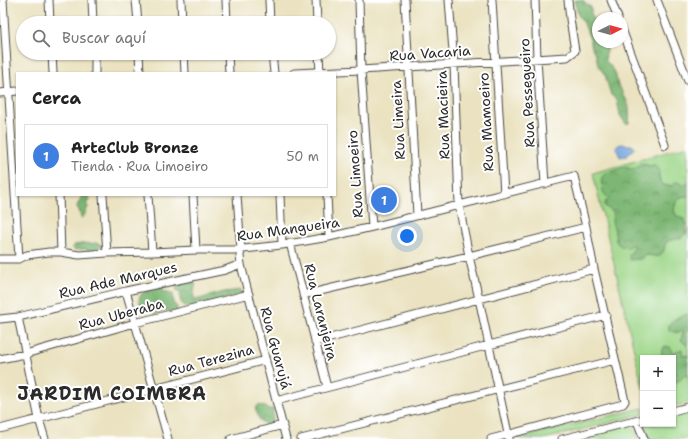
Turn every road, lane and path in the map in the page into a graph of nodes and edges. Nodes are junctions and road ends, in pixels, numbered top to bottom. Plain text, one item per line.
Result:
1 (3, 0) edge
2 (49, 0) edge
3 (92, 0) edge
4 (136, 0) edge
5 (181, 0) edge
6 (226, 0) edge
7 (269, 0) edge
8 (316, 0) edge
9 (359, 0) edge
10 (405, 0) edge
11 (449, 0) edge
12 (492, 0) edge
13 (535, 0) edge
14 (568, 0) edge
15 (611, 0) edge
16 (657, 0) edge
17 (616, 12) edge
18 (50, 16) edge
19 (93, 16) edge
20 (137, 16) edge
21 (182, 16) edge
22 (227, 16) edge
23 (270, 16) edge
24 (317, 16) edge
25 (628, 46) edge
26 (537, 59) junction
27 (52, 60) edge
28 (94, 60) edge
29 (139, 60) edge
30 (184, 60) edge
31 (228, 60) edge
32 (273, 60) edge
33 (319, 60) edge
34 (496, 62) junction
35 (454, 64) junction
36 (408, 67) junction
37 (361, 70) junction
38 (53, 72) edge
39 (95, 72) edge
40 (140, 72) edge
41 (185, 72) edge
42 (229, 72) edge
43 (274, 72) edge
44 (320, 72) edge
45 (688, 81) edge
46 (16, 91) edge
47 (0, 92) edge
48 (9, 92) junction
49 (665, 145) dead end
50 (545, 184) junction
51 (504, 194) junction
52 (59, 196) edge
53 (104, 196) edge
54 (148, 196) edge
55 (193, 196) edge
56 (238, 196) edge
57 (280, 196) edge
58 (327, 196) edge
59 (459, 205) junction
60 (417, 215) junction
61 (372, 227) junction
62 (586, 227) junction
63 (329, 237) junction
64 (286, 244) junction
65 (196, 250) junction
66 (241, 250) junction
67 (61, 252) junction
68 (107, 252) junction
69 (152, 252) junction
70 (469, 256) junction
71 (0, 259) edge
72 (19, 259) junction
73 (241, 264) junction
74 (594, 269) junction
75 (126, 291) junction
76 (249, 294) junction
77 (303, 295) junction
78 (479, 299) junction
79 (606, 315) junction
80 (18, 317) junction
81 (0, 320) edge
82 (135, 323) junction
83 (315, 342) junction
84 (489, 345) junction
85 (25, 354) junction
86 (0, 359) edge
87 (266, 360) junction
88 (615, 360) junction
89 (327, 387) junction
90 (154, 389) junction
91 (498, 390) junction
92 (276, 401) junction
93 (688, 407) edge
94 (676, 410) edge
95 (39, 419) junction
96 (640, 420) edge
97 (283, 425) junction
98 (641, 427) edge
99 (0, 429) edge
100 (509, 437) edge
101 (582, 437) edge
102 (44, 439) edge
103 (168, 439) edge
104 (231, 439) edge
105 (286, 439) edge
106 (301, 439) edge
107 (491, 439) edge
108 (562, 439) edge
109 (644, 439) edge

1 - 48 street
2 - 18 street
3 - 19 street
4 - 20 street
5 - 21 street
6 - 22 street
7 - 23 street
8 - 24 street
9 - 37 street, Rua Limoeiro
10 - 36 street, Rua Limeira
11 - 35 street, Rua Macieira
12 - 34 street, Rua Mamoeiro
13 - 26 street, Rua Pessegueiro
14 - 26 street, Rua Vacaria
15 - 17 street
16 - 45 street
25 - 49 street
26 - 34 street, Rua Vacaria
26 - 50 street, Rua Pessegueiro
27 - 38 street
28 - 39 street
29 - 40 street
30 - 41 street
31 - 42 street
32 - 43 street
33 - 44 street
34 - 35 street, Rua Vacaria
34 - 51 street, Rua Mamoeiro
35 - 36 street, Rua Vacaria
35 - 59 street, Rua Macieira
36 - 37 street, Rua Vacaria
36 - 60 street, Rua Limeira
37 - 44 street, Rua Vacaria
37 - 61 street, Rua Limoeiro
46 - 48 street
47 - 48 street
48 - 72 street
50 - 51 street, Rua Mangueira
50 - 62 street, Rua Mangueira
51 - 59 street, Rua Mangueira
52 - 67 street
53 - 68 street
54 - 69 street
55 - 65 street
56 - 66 street, Rua Guarujá
57 - 64 street, Rua Laranjeira
58 - 63 street
59 - 60 street, Rua Mangueira
59 - 70 street, Rua Macieira
60 - 61 street, Rua Mangueira
61 - 63 street, Rua Mangueira
62 - 70 street
62 - 74 street
63 - 64 street, Rua Mangueira
64 - 66 street, Rua Mangueira
64 - 77 street, Rua Laranjeira
65 - 66 street, Rua Mangueira
65 - 69 street, Rua Mangueira
66 - 73 street, Rua Guarujá
67 - 68 street, Rua Mangueira
67 - 72 street, Rua Mangueira
68 - 69 street, Rua Mangueira
70 - 77 street
70 - 78 street, Rua Macieira
71 - 72 street, Rua Mangueira
73 - 75 street, Rua Ade Marques
73 - 76 street, Rua Guarujá
74 - 78 street
74 - 79 street
75 - 80 street, Rua Ade Marques
75 - 82 street
76 - 82 street, Rua Uberaba
76 - 87 street, Rua Guarujá
77 - 83 street, Rua Laranjeira
78 - 83 street
78 - 84 street, Rua Macieira
79 - 84 street
79 - 88 street
80 - 81 street, Rua Ade Marques
80 - 85 street
82 - 85 street, Rua Uberaba
82 - 90 street
83 - 89 street, Rua Laranjeira
84 - 89 street
84 - 91 street, Rua Macieira
85 - 86 street, Rua Uberaba
85 - 95 street
87 - 90 street, Rua Terezina
87 - 92 street, Rua Guarujá
88 - 91 street
88 - 100 street
89 - 92 street
90 - 95 street, Rua Terezina
90 - 103 street
91 - 100 street, Rua Macieira
91 - 106 street
92 - 97 street, Rua Guarujá
93 - 94 street
95 - 99 street, Rua Terezina
95 - 102 street
96 - 101 street
97 - 104 street
97 - 105 street, Rua Guarujá
98 - 109 street
100 - 107 street
101 - 108 street

